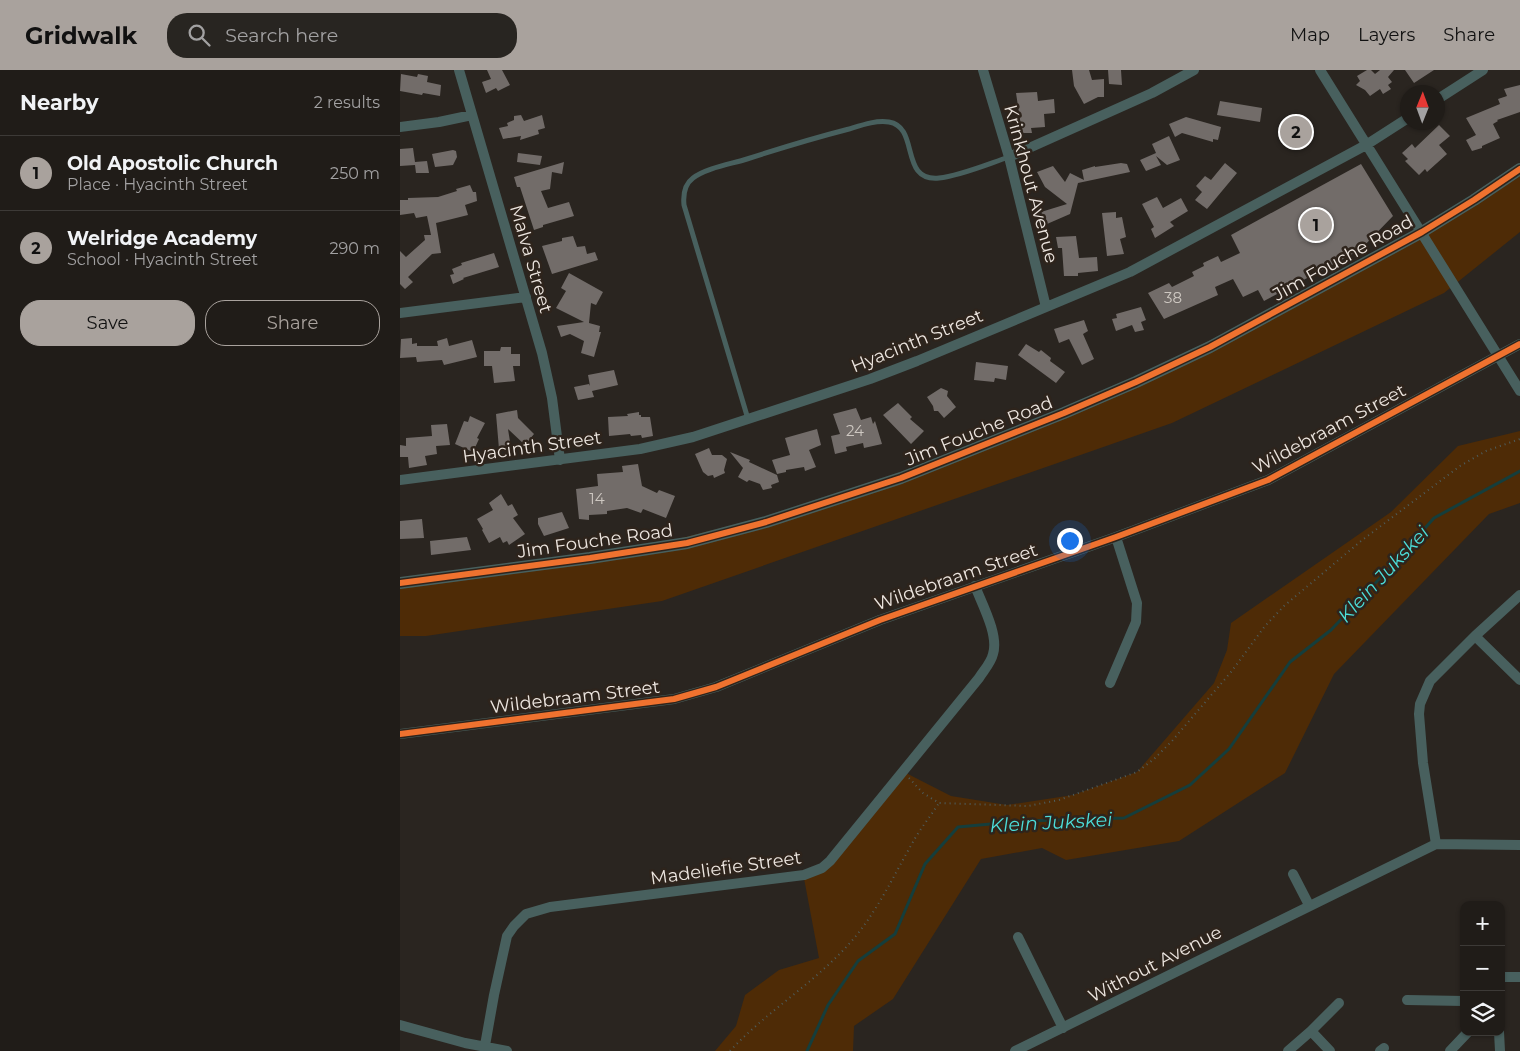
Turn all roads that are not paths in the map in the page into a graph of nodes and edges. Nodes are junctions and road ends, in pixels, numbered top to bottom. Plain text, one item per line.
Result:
1 (459, 70) edge
2 (983, 70) edge
3 (1194, 70) edge
4 (1320, 70) edge
5 (1483, 70) edge
6 (1445, 94) edge
7 (472, 115) junction
8 (1400, 123) edge
9 (400, 127) edge
10 (1366, 145) junction
11 (1008, 157) junction
12 (1520, 169) edge
13 (1422, 232) junction
14 (526, 297) junction
15 (1046, 307) junction
16 (400, 314) edge
17 (1520, 344) edge
18 (1498, 357) junction
19 (1520, 391) edge
20 (748, 419) junction
21 (560, 460) junction
22 (400, 480) edge
23 (1116, 537) junction
24 (400, 583) edge
25 (975, 586) junction
26 (1520, 595) edge
27 (1476, 636) junction
28 (1520, 680) edge
29 (1110, 684) dead end
30 (400, 734) edge
31 (1436, 844) junction
32 (1520, 845) edge
33 (1293, 874) dead end
34 (1309, 905) junction
35 (1018, 937) dead end
36 (1505, 977) edge
37 (1520, 977) edge
38 (1407, 1000) dead end
39 (1460, 1001) edge
40 (1339, 1003) dead end
41 (400, 1025) edge
42 (1063, 1028) junction
43 (1311, 1031) junction
44 (1464, 1036) edge
45 (1499, 1036) edge
46 (484, 1049) edge
47 (507, 1051) edge
48 (1015, 1051) edge
49 (1288, 1051) edge
50 (1330, 1051) edge
51 (1450, 1051) edge
52 (1500, 1051) edge

1 - 7 street, Malva Street
2 - 11 street, Krinkhout Avenue
3 - 11 street
4 - 10 street
5 - 6 street
7 - 9 street
7 - 14 street, Malva Street
8 - 10 street, Hyacinth Street
10 - 13 street
10 - 15 street, Hyacinth Street
11 - 15 street, Krinkhout Avenue
11 - 20 lane
12 - 13 street, Jim Fouche Road
13 - 18 street
13 - 24 street, Jim Fouche Road
14 - 16 street
14 - 21 street, Malva Street
15 - 20 street, Hyacinth Street
17 - 18 street, Wildebraam Street
18 - 19 street
18 - 23 street, Wildebraam Street
20 - 21 street, Hyacinth Street
21 - 22 street, Hyacinth Street
23 - 25 street, Wildebraam Street
23 - 29 street
25 - 30 street, Wildebraam Street
25 - 46 street, Madeliefie Street
26 - 27 street
27 - 28 street
27 - 31 street
31 - 32 street, Without Avenue
31 - 34 street, Without Avenue
33 - 34 street
34 - 42 street, Without Avenue
35 - 42 street
36 - 37 street
38 - 39 street
40 - 43 street
41 - 46 street
42 - 48 street, Without Avenue
43 - 49 street
43 - 50 street
44 - 51 street
45 - 52 street
46 - 47 street

